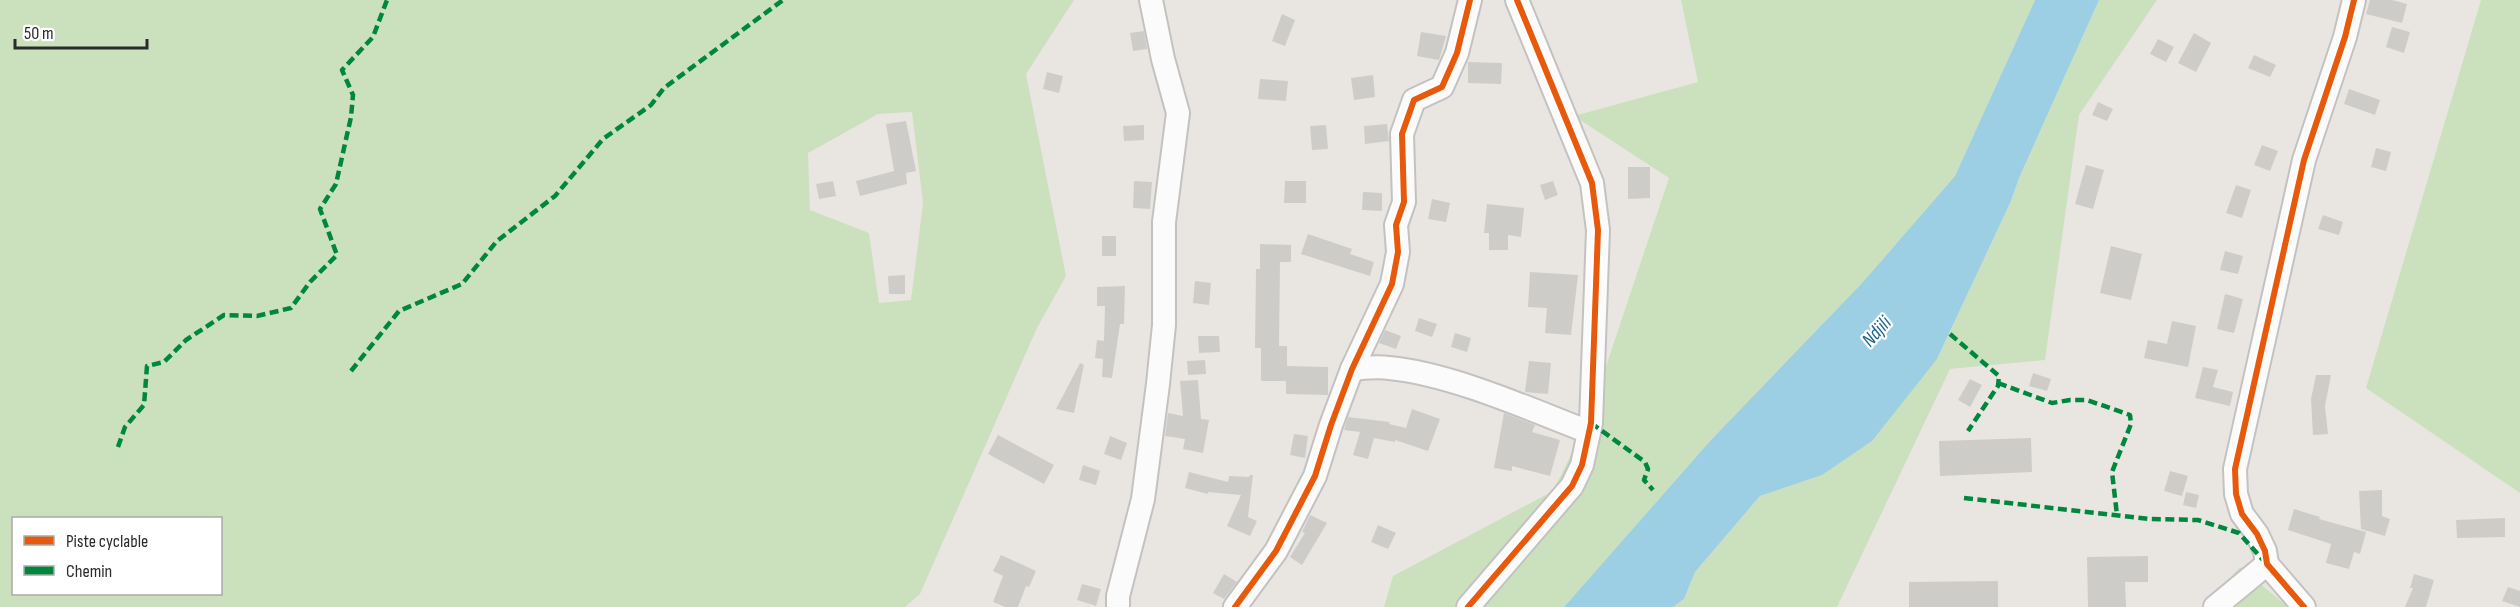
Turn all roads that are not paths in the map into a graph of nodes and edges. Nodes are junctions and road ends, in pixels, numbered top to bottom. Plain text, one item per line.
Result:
1 (1151, 0) edge
2 (1470, 0) edge
3 (1517, 0) edge
4 (2354, 0) edge
5 (1352, 369) junction
6 (1589, 432) junction
7 (2267, 564) junction
8 (1118, 607) edge
9 (1235, 607) edge
10 (1468, 607) edge
11 (2216, 607) edge
12 (2304, 607) edge

1 - 8 street
2 - 5 street
3 - 6 street
4 - 7 street
5 - 6 street
5 - 9 street
6 - 10 street
7 - 11 street
7 - 12 street

